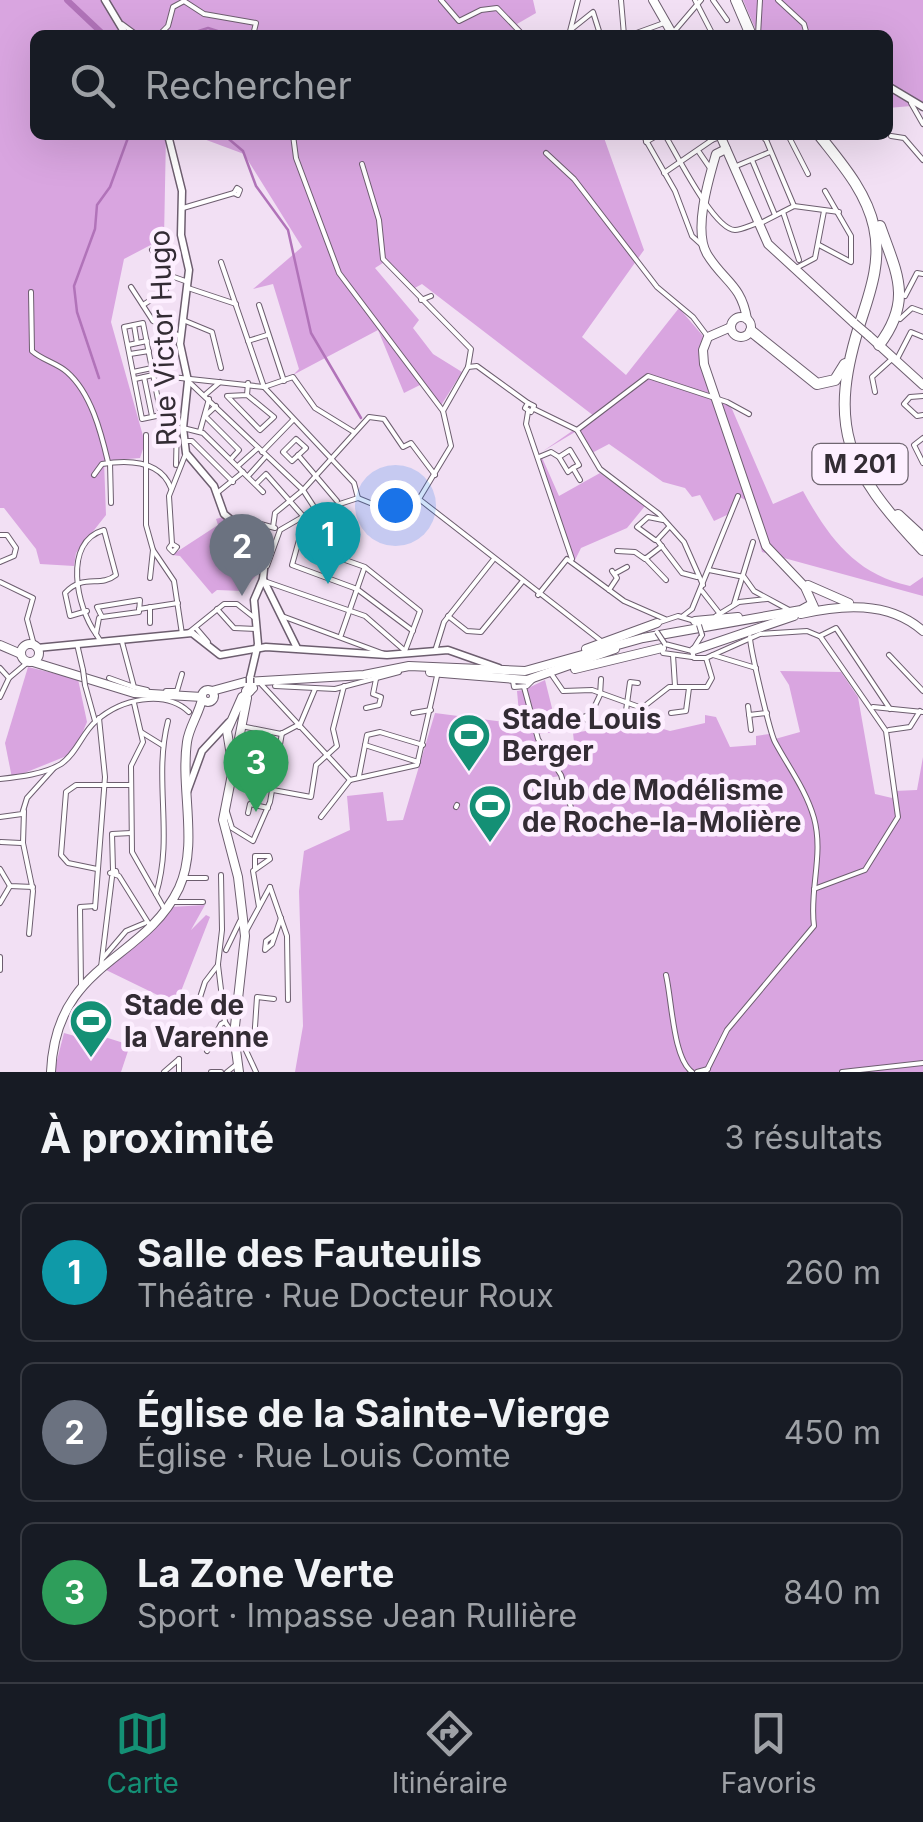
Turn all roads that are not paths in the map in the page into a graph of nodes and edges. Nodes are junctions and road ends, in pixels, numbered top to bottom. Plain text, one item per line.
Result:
1 (105, 0) edge
2 (441, 0) edge
3 (578, 0) edge
4 (622, 0) edge
5 (653, 0) edge
6 (713, 0) edge
7 (738, 0) edge
8 (760, 0) edge
9 (778, 0) edge
10 (698, 1) edge
11 (726, 20) dead end
12 (118, 22) junction
13 (666, 22) junction
14 (573, 28) joint
15 (123, 30) edge
16 (130, 30) edge
17 (164, 30) edge
18 (254, 30) edge
19 (518, 30) edge
20 (599, 30) edge
21 (627, 30) edge
22 (643, 30) edge
23 (671, 30) edge
24 (676, 30) edge
25 (711, 30) edge
26 (752, 30) edge
27 (755, 30) edge
28 (806, 30) edge
29 (893, 89) edge
30 (912, 99) junction
31 (923, 107) edge
32 (923, 124) edge
33 (893, 136) edge
34 (169, 140) edge
35 (294, 140) edge
36 (651, 140) edge
37 (666, 140) edge
38 (714, 140) edge
39 (718, 140) edge
40 (766, 140) edge
41 (791, 140) edge
42 (824, 140) edge
43 (825, 140) edge
44 (646, 142) joint
45 (726, 149) junction
46 (546, 152) dead end
47 (699, 152) junction
48 (770, 152) junction
49 (752, 160) junction
50 (923, 160) edge
51 (682, 163) junction
52 (362, 164) dead end
53 (734, 167) junction
54 (711, 169) junction
55 (664, 174) junction
56 (808, 174) dead end
57 (825, 191) dead end
58 (234, 192) dead end
59 (870, 202) junction
60 (183, 204) junction
61 (706, 205) junction
62 (794, 206) junction
63 (824, 210) junction
64 (783, 212) junction
65 (839, 212) junction
66 (775, 215) junction
67 (758, 224) junction
68 (819, 245) junction
69 (704, 246) junction
70 (152, 250) dead end
71 (221, 262) dead end
72 (797, 269) junction
73 (923, 274) edge
74 (188, 285) junction
75 (131, 287) dead end
76 (166, 290) dead end
77 (31, 292) dead end
78 (431, 296) dead end
79 (905, 296) dead end
80 (422, 300) junction
81 (236, 304) junction
82 (258, 304) dead end
83 (142, 305) junction
84 (923, 312) edge
85 (746, 319) junction
86 (900, 319) dead end
87 (183, 320) junction
88 (134, 325) junction
89 (732, 330) junction
90 (269, 334) junction
91 (181, 337) junction
92 (708, 337) junction
93 (923, 337) edge
94 (147, 341) junction
95 (248, 342) junction
96 (137, 343) junction
97 (128, 345) junction
98 (879, 346) junction
99 (852, 349) junction
100 (149, 351) junction
101 (139, 352) junction
102 (130, 354) junction
103 (895, 360) junction
104 (468, 366) junction
105 (152, 368) junction
106 (222, 368) dead end
107 (142, 370) junction
108 (133, 372) junction
109 (154, 375) junction
110 (144, 377) junction
111 (135, 379) junction
112 (188, 381) junction
113 (284, 381) junction
114 (220, 382) junction
115 (248, 384) junction
116 (923, 384) edge
117 (264, 387) junction
118 (875, 392) dead end
119 (247, 395) junction
120 (207, 396) junction
121 (920, 398) edge
122 (718, 400) junction
123 (216, 406) junction
124 (923, 406) edge
125 (531, 410) junction
126 (442, 411) junction
127 (748, 414) dead end
128 (923, 415) edge
129 (205, 416) junction
130 (152, 417) junction
131 (294, 418) junction
132 (184, 425) junction
133 (200, 430) junction
134 (577, 430) junction
135 (354, 432) junction
136 (146, 434) dead end
137 (923, 438) edge
138 (184, 441) junction
139 (262, 452) junction
140 (186, 453) junction
141 (298, 454) junction
142 (332, 456) junction
143 (539, 457) junction
144 (559, 457) junction
145 (230, 460) junction
146 (109, 462) junction
147 (922, 463) edge
148 (176, 464) dead end
149 (573, 468) junction
150 (150, 470) junction
151 (243, 472) junction
152 (317, 474) junction
153 (94, 475) dead end
154 (435, 475) junction
155 (580, 480) dead end
156 (233, 482) junction
157 (256, 484) junction
158 (171, 488) junction
159 (302, 490) junction
160 (263, 492) dead end
161 (217, 493) junction
162 (738, 496) dead end
163 (358, 498) junction
164 (292, 500) junction
165 (418, 500) junction
166 (111, 503) dead end
167 (338, 503) junction
168 (886, 507) junction
169 (316, 510) junction
170 (304, 516) junction
171 (664, 520) junction
172 (242, 526) junction
173 (669, 526) junction
174 (276, 529) junction
175 (0, 535) edge
176 (657, 540) junction
177 (754, 542) dead end
178 (172, 544) dead end
179 (300, 544) junction
180 (923, 544) edge
181 (662, 546) junction
182 (153, 550) junction
183 (617, 552) dead end
184 (646, 558) junction
185 (923, 559) edge
186 (493, 560) junction
187 (572, 560) junction
188 (0, 562) edge
189 (264, 566) junction
190 (365, 567) junction
191 (627, 567) dead end
192 (709, 570) junction
193 (744, 577) junction
194 (150, 578) dead end
195 (699, 578) junction
196 (264, 580) junction
197 (666, 580) dead end
198 (0, 582) edge
199 (80, 582) junction
200 (522, 582) junction
201 (357, 588) junction
202 (702, 589) junction
203 (608, 590) junction
204 (538, 595) junction
205 (771, 598) junction
206 (815, 601) junction
207 (178, 603) junction
208 (831, 603) junction
209 (734, 604) junction
210 (693, 606) junction
211 (150, 608) junction
212 (217, 608) junction
213 (139, 609) junction
214 (87, 610) junction
215 (349, 611) junction
216 (720, 614) junction
217 (793, 614) junction
218 (100, 616) junction
219 (282, 616) junction
220 (448, 616) junction
221 (683, 616) junction
222 (256, 618) junction
223 (699, 621) junction
224 (659, 622) junction
225 (150, 623) dead end
226 (196, 628) junction
227 (257, 628) junction
228 (923, 628) edge
229 (413, 630) junction
230 (584, 630) junction
231 (185, 634) junction
232 (340, 635) junction
233 (820, 636) junction
234 (750, 637) junction
235 (99, 638) junction
236 (602, 641) junction
237 (122, 642) junction
238 (78, 644) junction
239 (0, 645) edge
240 (664, 646) junction
241 (256, 649) junction
242 (212, 650) junction
243 (298, 650) junction
244 (584, 650) junction
245 (435, 652) junction
246 (31, 653) junction
247 (405, 653) junction
248 (693, 654) junction
249 (387, 655) junction
250 (674, 655) junction
251 (713, 655) junction
252 (888, 655) dead end
253 (706, 658) junction
254 (854, 659) junction
255 (476, 660) junction
256 (557, 666) junction
257 (0, 668) edge
258 (756, 668) junction
259 (840, 668) junction
260 (524, 670) junction
261 (398, 672) junction
262 (437, 673) junction
263 (182, 674) dead end
264 (480, 676) junction
265 (337, 677) junction
266 (9, 678) junction
267 (109, 678) dead end
268 (376, 678) junction
269 (537, 678) junction
270 (601, 679) dead end
271 (512, 681) junction
272 (638, 683) dead end
273 (344, 686) junction
274 (134, 687) junction
275 (524, 687) junction
276 (675, 687) junction
277 (251, 688) junction
278 (315, 688) junction
279 (689, 688) junction
280 (600, 692) junction
281 (923, 692) edge
282 (0, 697) edge
283 (206, 698) junction
284 (137, 701) junction
285 (626, 706) junction
286 (748, 706) dead end
287 (872, 707) junction
288 (366, 708) dead end
289 (890, 709) junction
290 (431, 710) junction
291 (189, 712) dead end
292 (671, 712) dead end
293 (922, 712) edge
294 (414, 713) dead end
295 (768, 713) junction
296 (591, 714) dead end
297 (749, 715) junction
298 (625, 718) dead end
299 (97, 720) junction
300 (168, 721) dead end
301 (228, 722) junction
302 (241, 726) junction
303 (298, 726) junction
304 (751, 730) dead end
305 (886, 731) junction
306 (141, 732) junction
307 (282, 733) junction
308 (162, 745) junction
309 (364, 745) junction
310 (422, 745) junction
311 (326, 755) junction
312 (418, 762) junction
313 (56, 767) junction
314 (233, 768) junction
315 (359, 778) junction
316 (0, 779) edge
317 (350, 780) junction
318 (131, 784) junction
319 (104, 785) junction
320 (273, 790) junction
321 (187, 792) junction
322 (225, 805) junction
323 (268, 808) junction
324 (24, 811) junction
325 (248, 813) dead end
326 (0, 817) edge
327 (321, 817) dead end
328 (578, 827) dead end
329 (132, 834) junction
330 (1, 842) edge
331 (23, 843) junction
332 (0, 868) edge
333 (96, 868) junction
334 (256, 868) dead end
335 (113, 873) junction
336 (221, 875) dead end
337 (182, 878) junction
338 (206, 878) dead end
339 (10, 886) junction
340 (33, 887) junction
341 (814, 889) junction
342 (155, 895) junction
343 (204, 902) dead end
344 (0, 903) edge
345 (167, 906) junction
346 (259, 907) junction
347 (244, 917) junction
348 (281, 918) junction
349 (147, 923) junction
350 (245, 933) junction
351 (29, 934) dead end
352 (274, 935) dead end
353 (226, 950) dead end
354 (0, 957) edge
355 (101, 964) junction
356 (218, 964) junction
357 (0, 970) edge
358 (666, 975) dead end
359 (81, 986) junction
360 (274, 999) dead end
361 (288, 1000) dead end
362 (196, 1013) dead end
363 (225, 1022) junction
364 (234, 1036) junction
365 (243, 1044) junction
366 (208, 1051) dead end
367 (923, 1063) edge
368 (238, 1068) edge
369 (50, 1070) edge
370 (707, 1071) edge
371 (164, 1072) edge
372 (180, 1072) edge
373 (211, 1072) edge
374 (224, 1072) edge
375 (256, 1072) edge
376 (694, 1072) edge
377 (842, 1072) edge

1 - 12 street
2 - 19 street
3 - 14 street
4 - 21 street
5 - 13 main road
6 - 11 street
7 - 26 highway
8 - 27 street
9 - 28 street
10 - 24 street
10 - 25 street
12 - 15 street
12 - 16 street
13 - 22 street
13 - 23 main road
14 - 20 street
17 - 18 street
29 - 30 street
30 - 31 street
30 - 32 street
33 - 50 street
34 - 60 street, Rue Victor Hugo
35 - 126 street
36 - 44 street
37 - 51 street
38 - 47 street
39 - 45 main road
40 - 48 street
41 - 56 street
42 - 99 highway, M 201
43 - 59 highway, M 201
44 - 55 street
45 - 53 main road
45 - 54 main road
46 - 92 street
47 - 51 street
47 - 54 street
48 - 49 street
48 - 62 street
49 - 53 street
49 - 66 street
51 - 55 street
51 - 61 street
52 - 80 street
53 - 67 main road
54 - 61 main road
55 - 69 street
57 - 65 street
58 - 60 street
59 - 98 highway
59 - 168 highway, M 201
60 - 74 street, Rue Victor Hugo
61 - 67 street
61 - 69 main road
62 - 63 street
62 - 64 street
63 - 65 street
63 - 68 street
64 - 66 street
64 - 72 street
65 - 68 street
66 - 67 street
67 - 72 main road
68 - 72 street
69 - 85 main road
70 - 74 street
71 - 81 street
72 - 98 main road, bridge
73 - 79 street
74 - 81 street
74 - 87 street, Rue Victor Hugo
75 - 83 street
76 - 83 street
77 - 146 street
78 - 80 street
80 - 104 street
81 - 95 street
82 - 90 street
83 - 91 street
84 - 86 street
85 - 89 main road
85 - 89 main road
85 - 99 highway
87 - 91 street, Rue Victor Hugo
87 - 106 street
88 - 94 street
88 - 96 street
88 - 97 street
89 - 92 main road
90 - 95 street
90 - 113 street
91 - 112 street, Rue Victor Hugo
92 - 122 main road
93 - 103 street
94 - 96 street
94 - 100 street
95 - 117 street
96 - 97 street
97 - 102 street
98 - 103 main road
99 - 168 highway, M 201
100 - 101 street
100 - 105 street
101 - 102 street
101 - 107 street
102 - 108 street
103 - 116 main road
103 - 118 street
104 - 125 street
104 - 126 street
105 - 107 street
105 - 109 street
107 - 108 street
108 - 111 street
109 - 110 street
109 - 112 street
109 - 130 street
110 - 111 street
110 - 130 street
111 - 130 street
112 - 114 street
112 - 120 street
112 - 132 street, Rue Victor Hugo
113 - 117 street
113 - 135 street
114 - 115 street
114 - 120 street
115 - 117 street
115 - 119 street
117 - 131 street
119 - 119 street
120 - 123 street
120 - 129 street
121 - 124 street
121 - 128 street
122 - 127 street
122 - 134 street
122 - 206 main road
123 - 129 street
123 - 139 street
125 - 134 street
125 - 143 street
126 - 154 street
129 - 133 street
129 - 145 street
131 - 139 street
131 - 142 street
132 - 133 street
132 - 138 street, Rue Victor Hugo
132 - 148 street
133 - 145 street
134 - 171 street
135 - 142 street
135 - 154 street
136 - 150 street
137 - 147 street
138 - 140 street, Rue Victor Hugo
138 - 156 street
139 - 151 street
139 - 151 street
139 - 159 street
140 - 158 street
140 - 161 street, Rue Victor Hugo
141 - 141 street
141 - 152 street
142 - 152 street
142 - 163 street
143 - 144 street
143 - 187 street
144 - 149 street
144 - 149 street
145 - 151 street
146 - 150 street
146 - 153 street
146 - 166 street
149 - 155 street
150 - 158 street
150 - 182 street
151 - 156 street
151 - 157 street
152 - 159 street
152 - 167 street
154 - 165 street
156 - 161 street
157 - 160 street
157 - 164 street
158 - 178 street
159 - 164 street
159 - 169 street
161 - 172 street, Rue Victor Hugo
162 - 192 street
163 - 165 street
163 - 167 street
164 - 170 street
164 - 174 street
165 - 186 street
167 - 169 street
168 - 180 highway
168 - 185 highway
169 - 170 street
170 - 174 street
170 - 179 street
171 - 173 street
171 - 176 street
172 - 174 street
172 - 189 street, Rue Victor Hugo
173 - 176 street
173 - 195 street
174 - 189 street
175 - 188 street
176 - 181 street
177 - 193 street
179 - 190 street
179 - 201 street
181 - 184 street
181 - 195 street
182 - 194 street
182 - 207 street
183 - 184 street
184 - 197 street
186 - 200 street
186 - 220 street
187 - 203 street
187 - 204 street
189 - 196 street
190 - 201 street
190 - 229 street
191 - 203 street
192 - 193 street
192 - 202 street
193 - 205 street
193 - 209 street
195 - 202 street
196 - 215 street
196 - 219 street
196 - 222 street
198 - 246 street
199 - 199 street
199 - 214 street
199 - 214 street
200 - 204 street
200 - 220 street
201 - 215 street
201 - 229 street
202 - 210 street
202 - 216 street
203 - 224 street
204 - 230 street
205 - 209 street
205 - 217 street
206 - 208 main road
206 - 208 main road
206 - 217 main road
207 - 211 street
207 - 231 street
208 - 228 main road
209 - 216 street
210 - 221 street
210 - 223 street
211 - 213 street
211 - 225 street
212 - 222 street
212 - 226 street
212 - 227 street
213 - 218 street
213 - 218 street
214 - 235 street
215 - 232 street
215 - 247 street
216 - 223 street
217 - 223 main road
217 - 248 main road
217 - 256 main road
217 - 256 main road
218 - 235 street
219 - 232 street
219 - 243 street
220 - 245 street
221 - 223 street
221 - 224 street
222 - 227 street
223 - 248 street, bridge
224 - 236 main road
224 - 240 street, bridge
226 - 231 street
226 - 242 street
227 - 241 street
229 - 247 street
230 - 236 street
230 - 244 street
231 - 237 street
231 - 242 street
232 - 249 street
233 - 234 street
233 - 254 street
233 - 259 street
234 - 251 street
234 - 258 street
235 - 237 street
235 - 238 street
236 - 244 main road
237 - 274 street
238 - 246 street
238 - 299 street, bridge
239 - 246 main road
240 - 248 street
240 - 250 street
240 - 256 main road
241 - 242 street
241 - 243 street
241 - 277 street
243 - 249 street
244 - 256 main road
245 - 247 street
245 - 255 street
246 - 266 street
246 - 283 main road
247 - 249 street
248 - 250 street
248 - 253 street
250 - 276 street
251 - 253 street
251 - 258 street
252 - 281 street
253 - 279 street
254 - 259 street
254 - 289 street
255 - 260 street
255 - 264 street
256 - 260 main road
256 - 269 main road
256 - 269 main road
256 - 280 street
257 - 266 street
258 - 295 street
259 - 287 street
260 - 264 main road
261 - 262 main road
261 - 265 main road
261 - 268 street
262 - 264 main road
262 - 290 street
263 - 274 street
264 - 265 main road
264 - 271 main road
265 - 283 main road
266 - 282 street
267 - 274 street
268 - 273 street
268 - 288 street
269 - 271 main road
269 - 275 street
270 - 280 street
271 - 275 street
272 - 285 street
273 - 278 street
273 - 311 street
275 - 328 street
276 - 279 street
276 - 285 street
277 - 278 street
277 - 301 main road
277 - 302 main road
277 - 303 street
278 - 303 street
279 - 292 street
280 - 285 street
280 - 296 street
283 - 321 main road
284 - 291 street
284 - 299 street
284 - 306 street
285 - 298 street
286 - 297 street
287 - 289 street
287 - 305 street
289 - 293 street
290 - 294 street
290 - 310 street
293 - 305 street
295 - 297 street
295 - 341 street
297 - 304 street
299 - 313 street
299 - 319 street
300 - 308 street
301 - 314 main road
301 - 321 street
302 - 307 street
302 - 314 main road
303 - 307 street
303 - 311 street
305 - 341 street
306 - 308 street
306 - 318 street
307 - 320 street
308 - 342 street
309 - 310 street
309 - 312 street
309 - 315 street
310 - 312 street
311 - 317 street
311 - 320 street
312 - 315 street
313 - 316 street
313 - 324 street
314 - 322 main road
315 - 317 street
317 - 327 street
318 - 319 street
318 - 329 street
319 - 333 street
319 - 333 street
320 - 323 street
321 - 337 main road
322 - 323 street
322 - 347 main road
323 - 325 street
324 - 326 street
324 - 331 street
329 - 335 street
329 - 342 street
330 - 331 street
331 - 340 street
332 - 339 street
333 - 335 street
333 - 359 street
334 - 346 street
335 - 349 street
335 - 355 street
336 - 356 street
337 - 338 street
337 - 345 main road
339 - 340 street
339 - 344 street
340 - 351 street
341 - 370 street
342 - 345 street
343 - 345 street
345 - 349 main road
346 - 348 street
346 - 350 street
347 - 350 main road
347 - 353 street
348 - 352 street
348 - 361 street
349 - 355 main road
350 - 364 main road
354 - 357 street
355 - 359 main road
356 - 362 street
356 - 363 street
358 - 376 street
359 - 369 main road
360 - 365 street
363 - 364 street
363 - 366 street
364 - 365 street
364 - 368 main road
365 - 375 street
367 - 377 street
368 - 374 street
370 - 376 street
371 - 372 street
373 - 374 street

